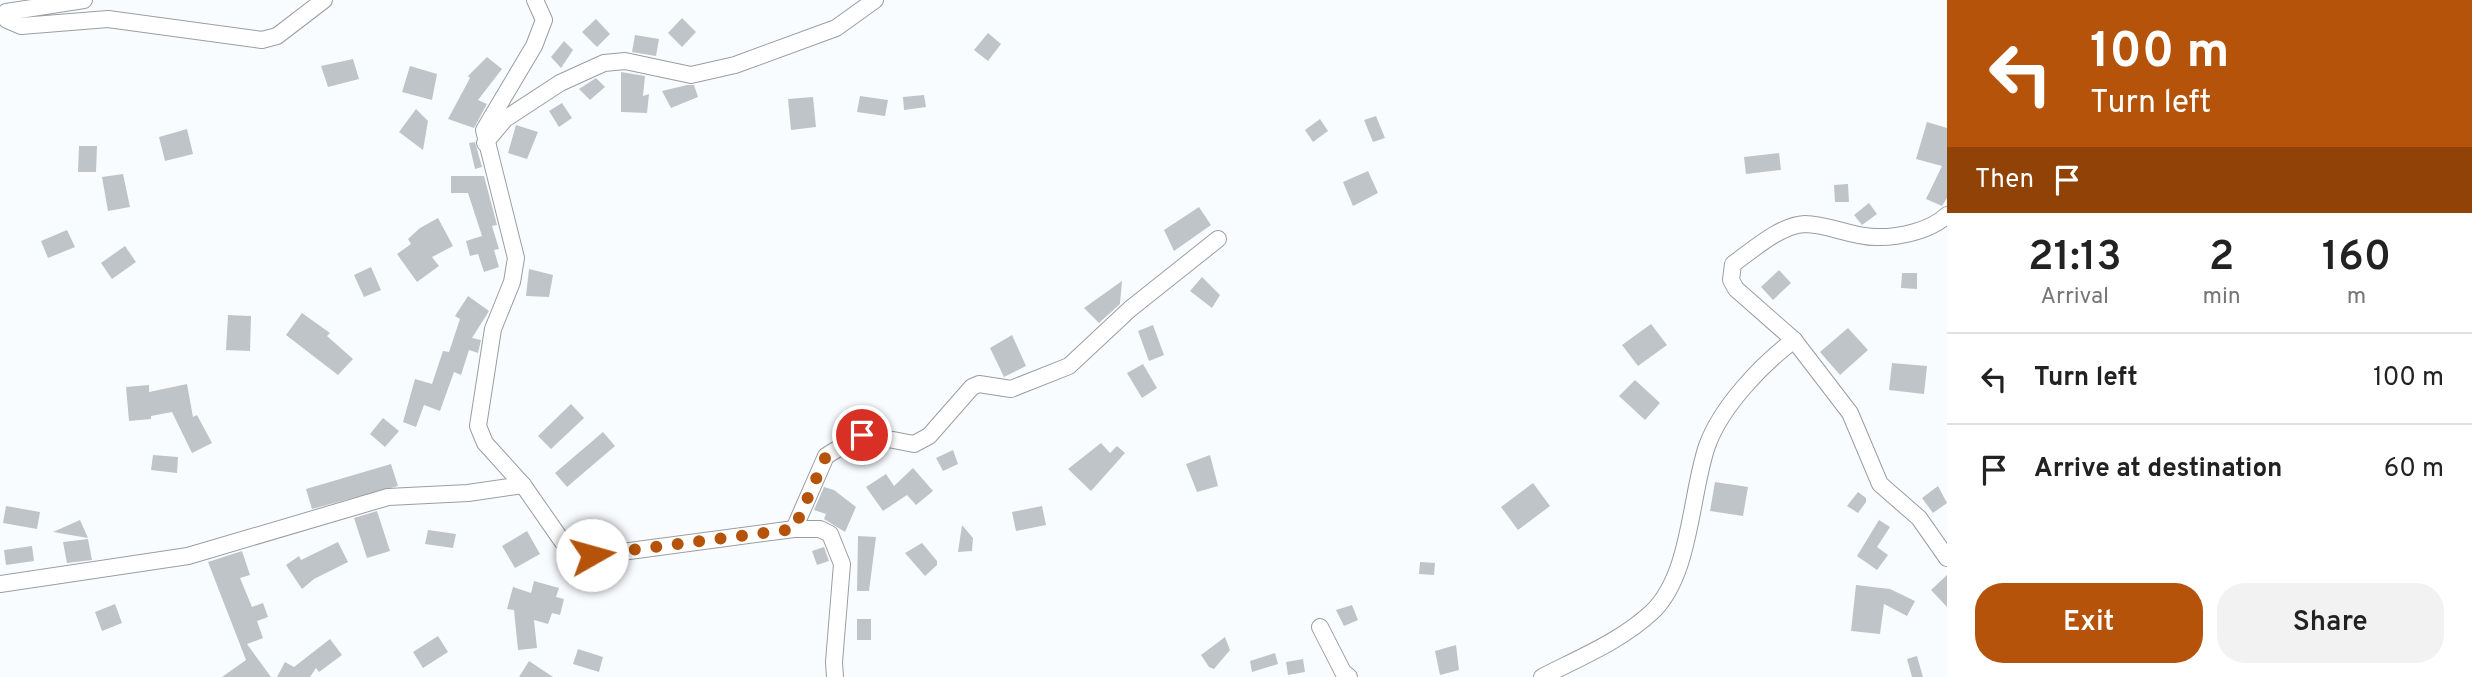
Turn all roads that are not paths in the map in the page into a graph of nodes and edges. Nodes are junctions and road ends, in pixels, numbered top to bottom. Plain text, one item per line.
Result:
1 (85, 0) edge
2 (324, 0) edge
3 (536, 0) edge
4 (876, 0) edge
5 (4, 20) edge
6 (485, 143) junction
7 (1947, 215) edge
8 (1218, 239) dead end
9 (1794, 340) junction
10 (523, 485) junction
11 (794, 529) junction
12 (1947, 558) edge
13 (0, 584) edge
14 (1320, 627) dead end
15 (835, 677) edge
16 (1349, 677) edge
17 (1542, 677) edge

1 - 5 street
2 - 5 street
3 - 6 street
4 - 6 street
6 - 10 street
7 - 9 street
8 - 11 street
9 - 12 street
9 - 17 street
10 - 11 street
10 - 13 street
11 - 15 street
14 - 16 street

